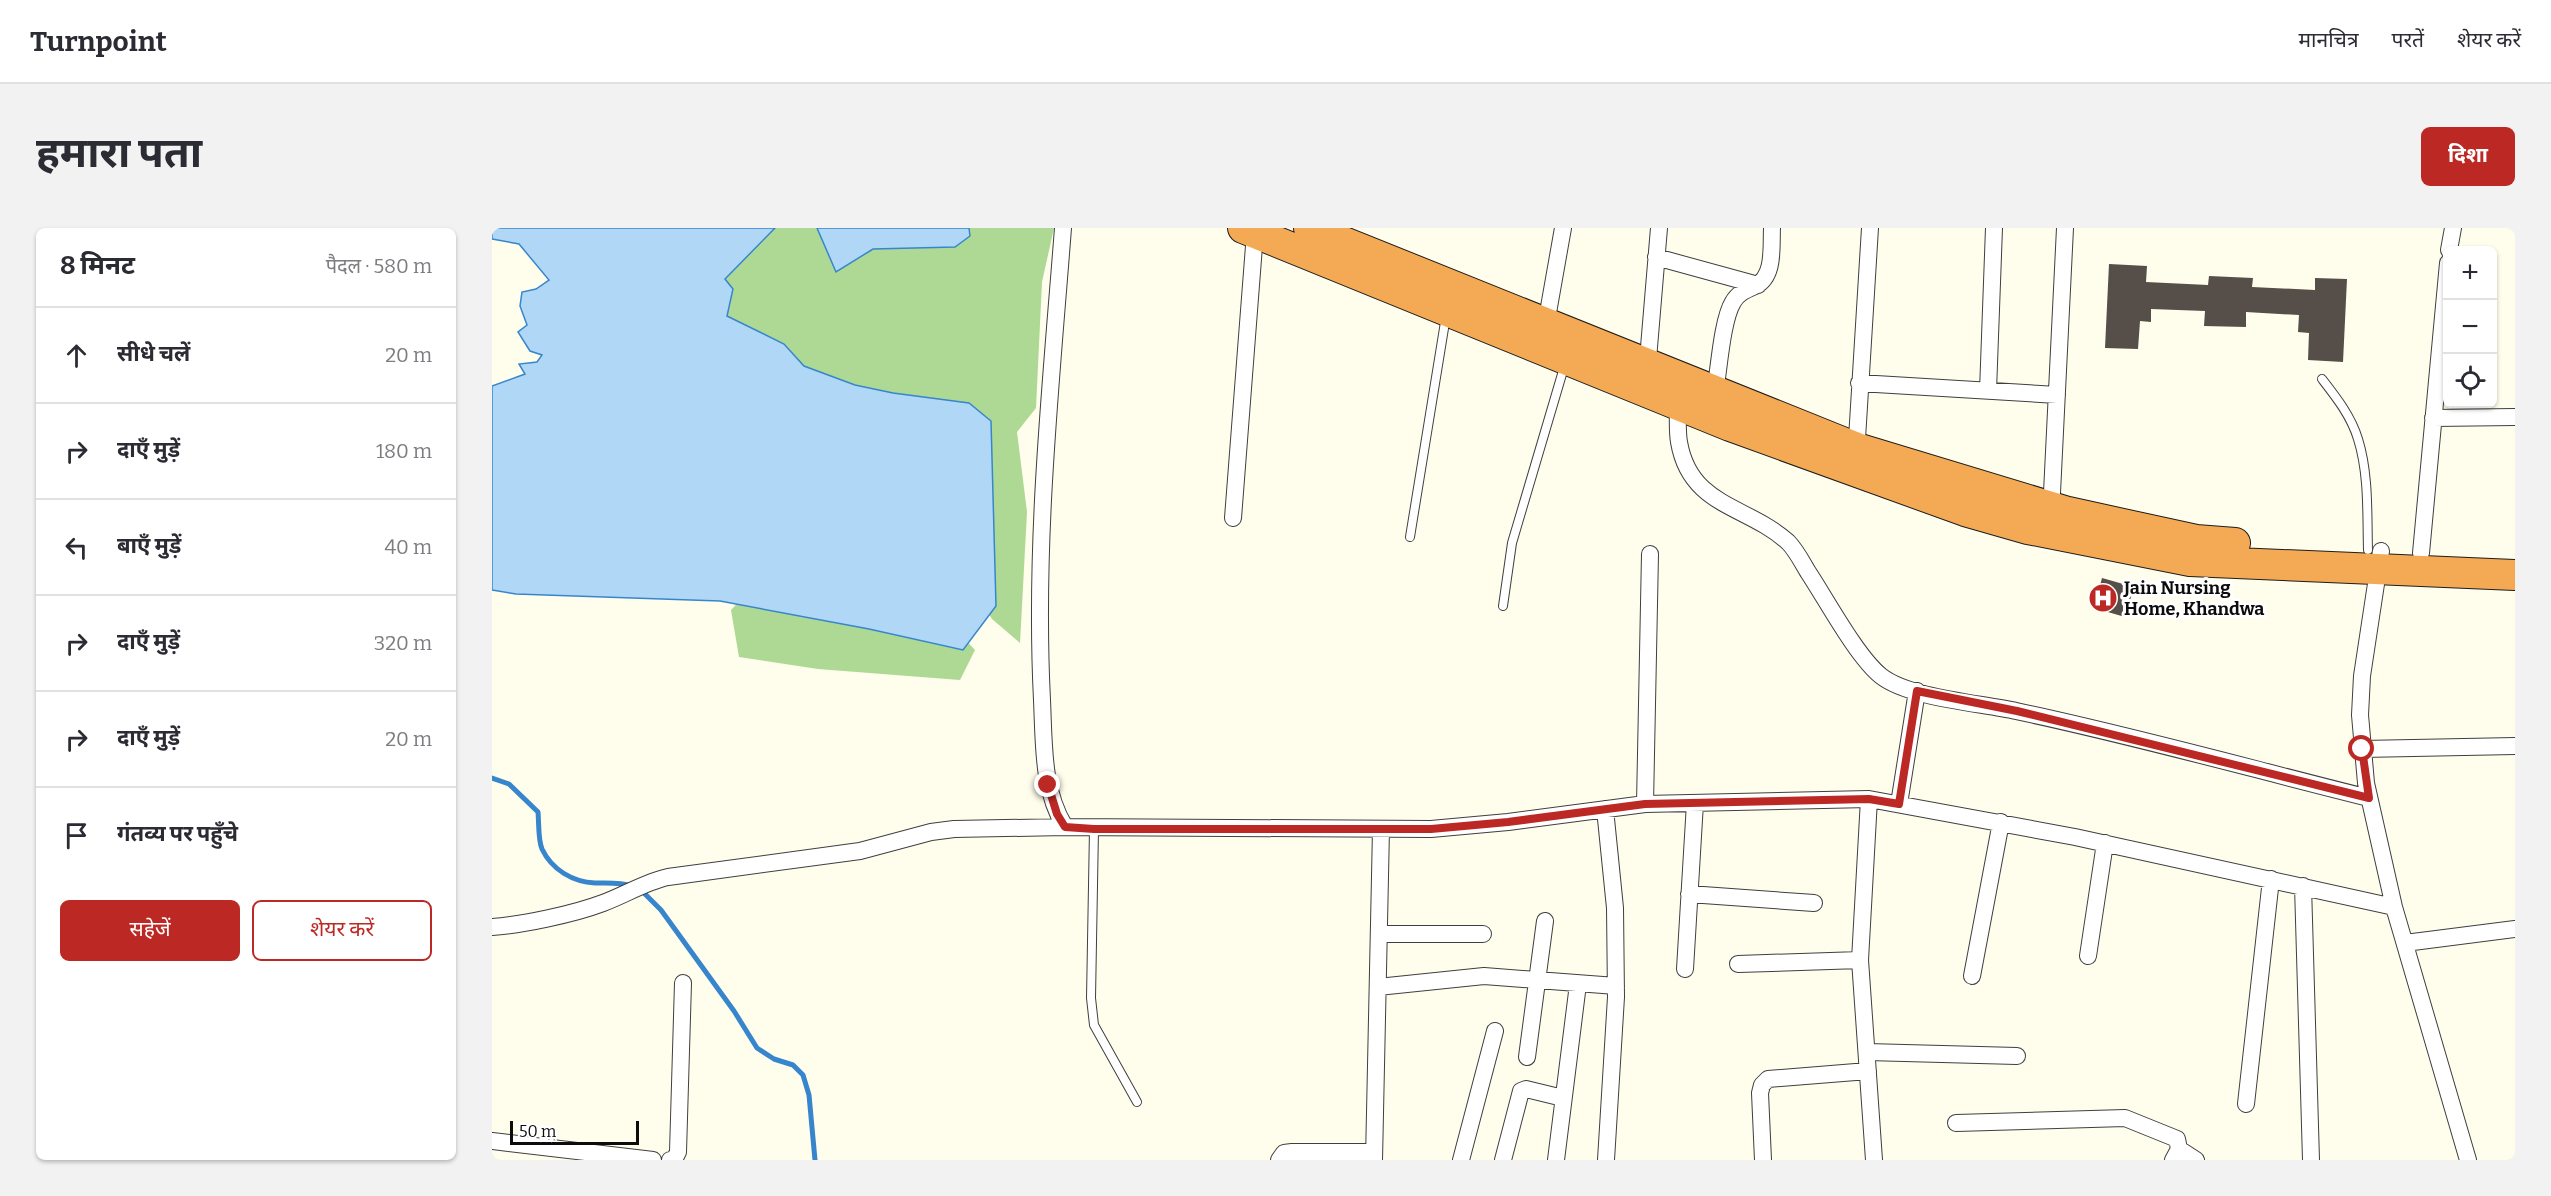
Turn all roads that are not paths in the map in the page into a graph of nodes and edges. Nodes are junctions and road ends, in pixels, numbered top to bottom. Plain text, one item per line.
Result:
1 (1063, 228) edge
2 (1309, 228) edge
3 (1563, 228) edge
4 (1659, 228) edge
5 (1772, 228) edge
6 (1870, 228) edge
7 (1994, 228) edge
8 (2065, 228) edge
9 (2453, 228) edge
10 (1249, 231) edge
11 (2450, 246) edge
12 (1656, 257) junction
13 (1758, 285) junction
14 (1449, 299) junction
15 (2444, 300) edge
16 (1565, 343) junction
17 (1646, 379) junction
18 (2322, 379) dead end
19 (1859, 383) junction
20 (1988, 391) junction
21 (1715, 392) junction
22 (2057, 395) junction
23 (1678, 406) junction
24 (2433, 417) junction
25 (2515, 417) edge
26 (1856, 459) junction
27 (1233, 518) dead end
28 (2051, 521) junction
29 (1410, 537) dead end
30 (2421, 553) junction
31 (1650, 554) dead end
32 (2515, 556) edge
33 (2376, 557) junction
34 (2515, 575) edge
35 (1503, 606) dead end
36 (1917, 691) junction
37 (2515, 746) edge
38 (2362, 749) junction
39 (2369, 798) junction
40 (1869, 799) junction
41 (1695, 803) junction
42 (1645, 804) junction
43 (1899, 804) junction
44 (1605, 809) junction
45 (2001, 822) junction
46 (1065, 827) junction
47 (1094, 829) junction
48 (1381, 829) junction
49 (2105, 843) junction
50 (2271, 879) junction
51 (2303, 886) junction
52 (1689, 894) junction
53 (1814, 903) dead end
54 (2394, 907) junction
55 (1545, 921) dead end
56 (492, 927) edge
57 (2515, 930) edge
58 (1379, 934) junction
59 (1483, 934) dead end
60 (2405, 943) junction
61 (2088, 956) dead end
62 (1860, 960) junction
63 (1738, 964) dead end
64 (1685, 969) dead end
65 (1972, 976) dead end
66 (1538, 980) junction
67 (683, 983) dead end
68 (1578, 984) junction
69 (1616, 986) junction
70 (1378, 987) junction
71 (1495, 1031) dead end
72 (1867, 1052) junction
73 (1527, 1056) dead end
74 (2017, 1056) dead end
75 (1868, 1071) junction
76 (1563, 1098) junction
77 (1137, 1102) dead end
78 (2246, 1104) dead end
79 (1956, 1123) dead end
80 (492, 1141) edge
81 (2176, 1154) edge
82 (1374, 1156) edge
83 (653, 1160) edge
84 (670, 1160) edge
85 (1278, 1160) edge
86 (1461, 1160) edge
87 (1503, 1160) edge
88 (1556, 1160) edge
89 (1606, 1160) edge
90 (1763, 1160) edge
91 (1874, 1160) edge
92 (2196, 1160) edge
93 (2311, 1160) edge
94 (2468, 1160) edge

1 - 46 street
2 - 14 highway
3 - 16 street
4 - 12 street
5 - 13 street
6 - 19 street
7 - 20 street
8 - 22 street
9 - 11 street
10 - 14 highway
10 - 27 street
12 - 13 street
12 - 17 street
13 - 21 street
14 - 16 highway
14 - 16 highway
14 - 29 lane
15 - 24 street
16 - 17 highway
16 - 35 lane
17 - 21 highway
17 - 23 highway
18 - 33 lane
19 - 20 street
19 - 26 street
20 - 22 street
21 - 26 highway
22 - 28 street
23 - 26 highway
23 - 36 street
24 - 25 street
24 - 30 street
26 - 28 highway
28 - 33 highway
30 - 32 highway
30 - 33 highway
31 - 42 street
33 - 34 highway
33 - 38 street
36 - 39 street
36 - 43 street
37 - 38 street
38 - 39 street
39 - 54 street
40 - 41 street
40 - 43 street
40 - 62 street
41 - 42 street
41 - 52 street
42 - 44 street
43 - 45 street
44 - 48 street
44 - 69 street
45 - 49 street
45 - 65 street
46 - 47 street
46 - 56 street
47 - 48 street
47 - 77 lane
48 - 58 street
49 - 50 street
49 - 61 street
50 - 51 street
50 - 78 street
51 - 54 street
51 - 93 street
52 - 53 street
52 - 64 street
54 - 60 street
55 - 66 street
57 - 60 street
58 - 59 street
58 - 70 street
60 - 94 street
62 - 63 street
62 - 72 street
66 - 68 street
66 - 70 street
66 - 73 street
67 - 84 street
68 - 69 street
68 - 76 street
69 - 89 street
70 - 82 street
71 - 86 street
72 - 74 street
72 - 75 street
75 - 90 street
75 - 91 street
76 - 87 street
76 - 88 street
79 - 81 street
80 - 83 street
81 - 92 street
82 - 85 street

